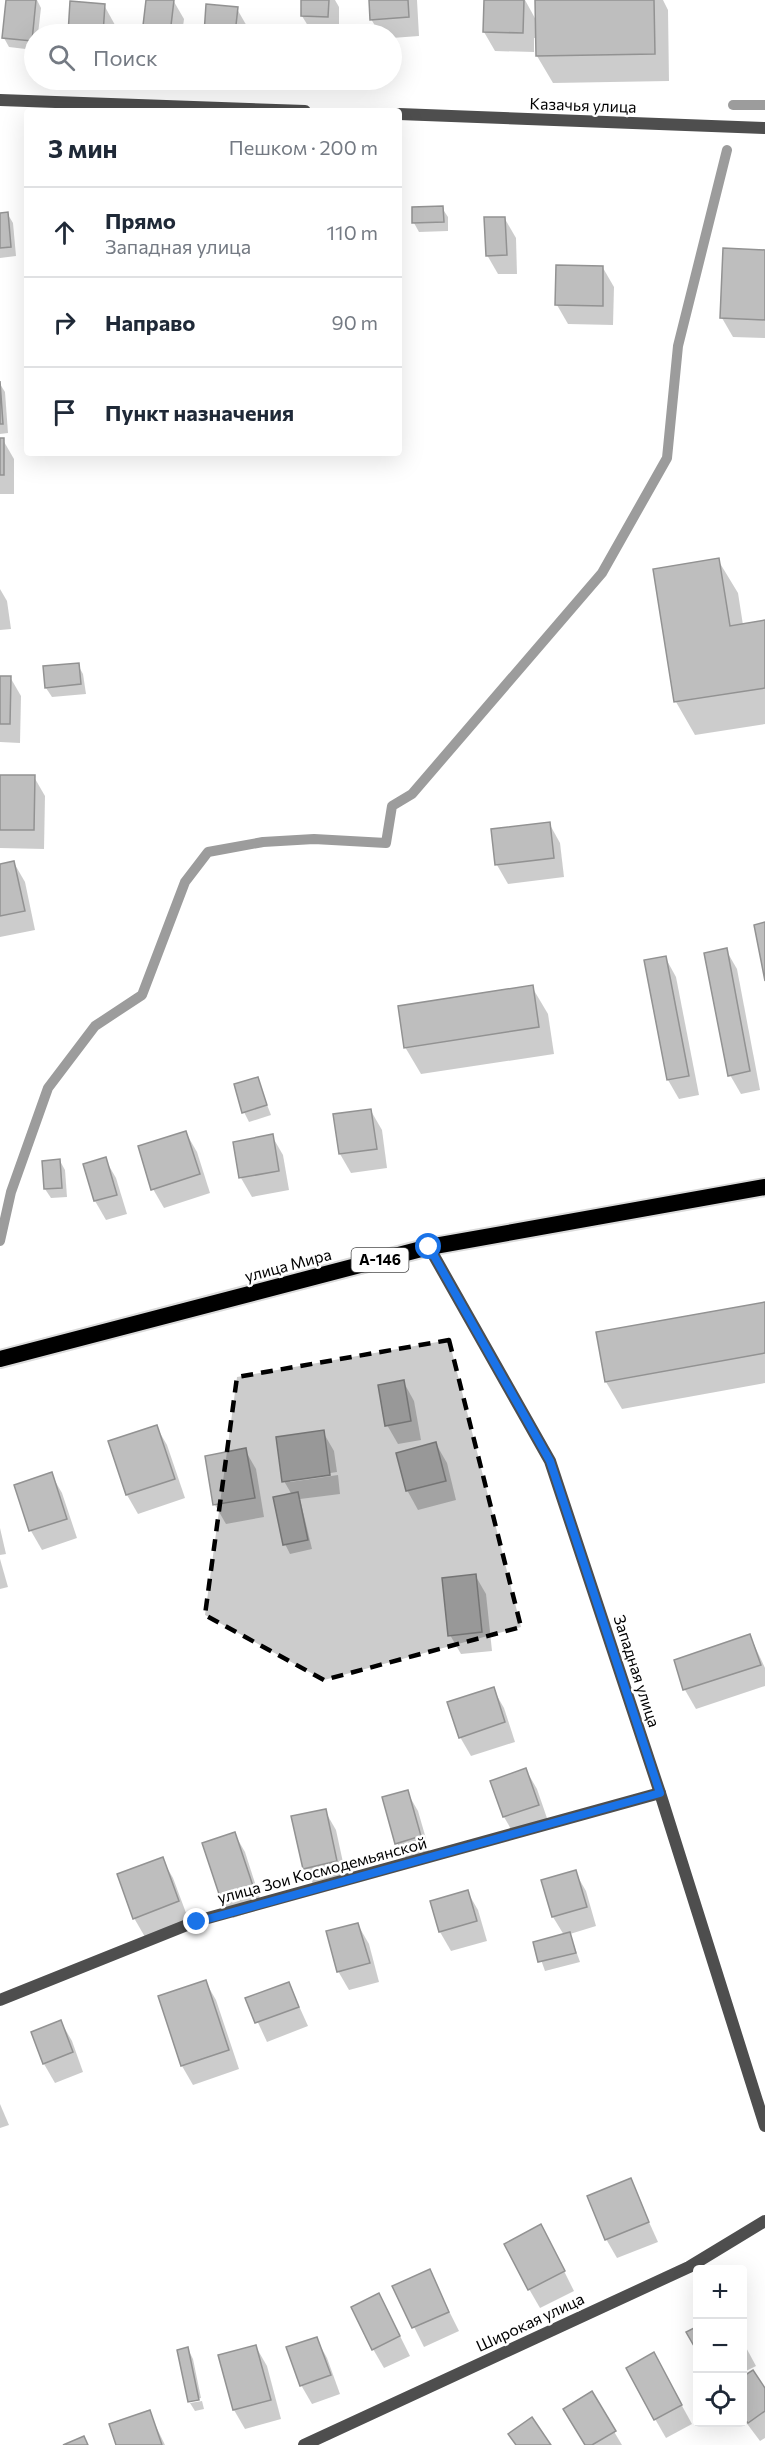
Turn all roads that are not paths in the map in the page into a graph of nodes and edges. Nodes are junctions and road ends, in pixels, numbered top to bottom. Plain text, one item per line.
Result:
1 (0, 100) edge
2 (222, 108) edge
3 (402, 114) edge
4 (765, 128) edge
5 (765, 1187) edge
6 (429, 1247) junction
7 (0, 1359) edge
8 (660, 1793) junction
9 (0, 2000) edge
10 (765, 2126) edge
11 (765, 2221) edge
12 (304, 2445) edge

1 - 2 street
3 - 4 street, Казачья улица
5 - 6 highway, улица Мира / А-146
6 - 7 highway, улица Мира / А-146
6 - 8 street, Западная улица
8 - 9 street, улица Зои Космодемьянской
8 - 10 street, Западная улица
11 - 12 street, Широкая улица

